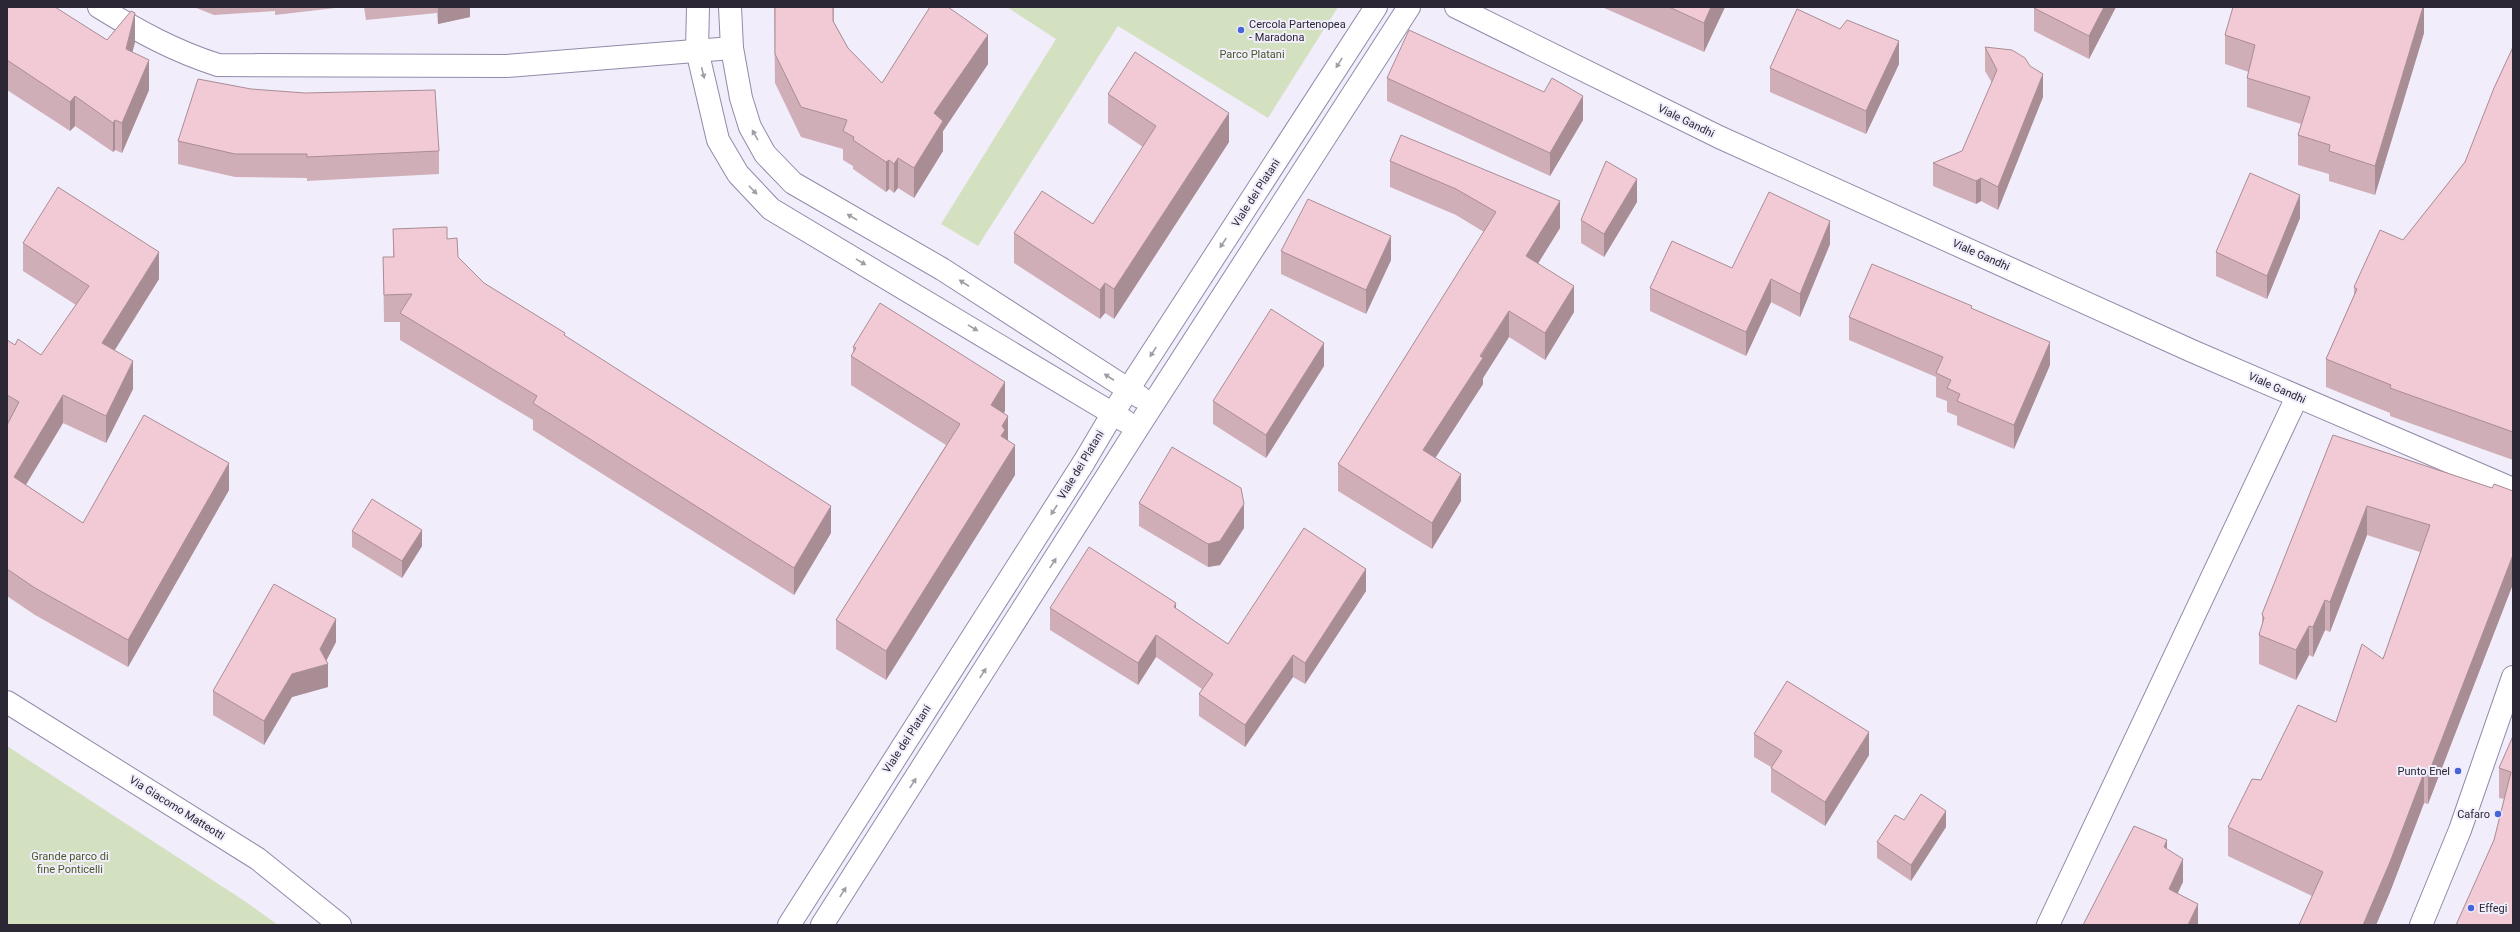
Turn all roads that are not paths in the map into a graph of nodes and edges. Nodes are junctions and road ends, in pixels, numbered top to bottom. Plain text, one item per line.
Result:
1 (99, 7) edge
2 (698, 7) edge
3 (730, 7) edge
4 (1376, 7) edge
5 (1409, 7) edge
6 (1456, 7) edge
7 (732, 48) junction
8 (697, 50) junction
9 (1128, 389) junction
10 (2297, 397) junction
11 (1153, 406) junction
12 (1113, 413) junction
13 (1137, 429) junction
14 (2513, 489) edge
15 (2513, 677) edge
16 (7, 702) edge
17 (340, 925) edge
18 (789, 925) edge
19 (822, 925) edge
20 (2048, 925) edge
21 (2421, 925) edge

1 - 8 street
2 - 8 street
3 - 7 street
4 -> 9 street, Viale dei Platani
5 - 11 street
6 - 10 street, Viale Gandhi
7 - 8 street
9 -> 7 street
8 -> 12 street
9 - 11 street
9 - 12 street, Viale dei Platani
10 - 14 street, Viale Gandhi
10 - 20 street
11 - 13 street
12 - 13 street
12 -> 18 street, Viale dei Platani
19 -> 13 street
15 - 21 street
16 - 17 street, Via Giacomo Matteotti

